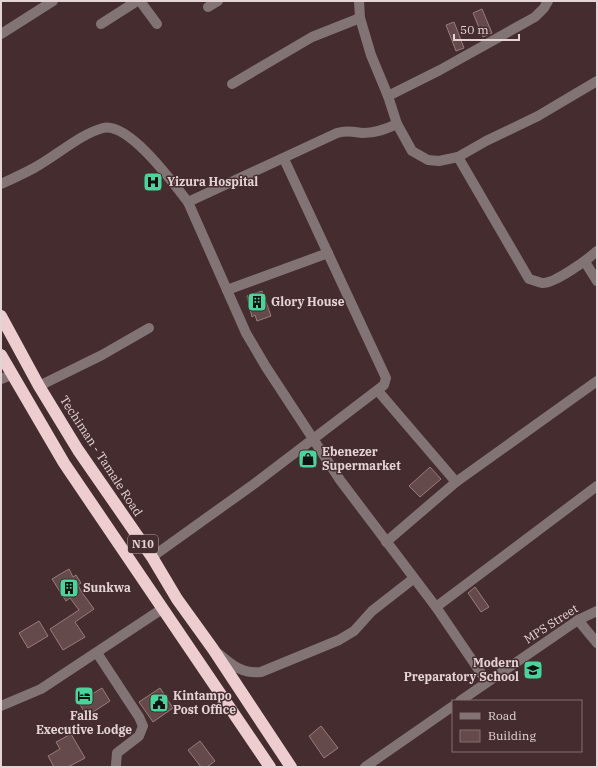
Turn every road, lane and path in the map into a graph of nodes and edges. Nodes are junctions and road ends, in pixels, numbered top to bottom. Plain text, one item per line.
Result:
1 (53, 1) edge
2 (137, 1) edge
3 (140, 1) edge
4 (218, 1) edge
5 (359, 1) edge
6 (548, 1) edge
7 (208, 7) dead end
8 (360, 18) junction
9 (101, 24) dead end
10 (157, 24) dead end
11 (1, 34) edge
12 (597, 81) edge
13 (232, 84) dead end
14 (388, 96) junction
15 (397, 124) junction
16 (458, 157) junction
17 (284, 158) junction
18 (1, 184) edge
19 (188, 202) junction
20 (597, 252) edge
21 (328, 253) junction
22 (585, 262) junction
23 (597, 281) edge
24 (227, 290) junction
25 (1, 316) edge
26 (150, 328) dead end
27 (1, 355) edge
28 (6, 377) edge
29 (597, 381) edge
30 (39, 386) junction
31 (378, 391) junction
32 (313, 439) junction
33 (456, 482) junction
34 (597, 486) edge
35 (386, 542) junction
36 (152, 557) junction
37 (413, 579) junction
38 (177, 599) junction
39 (436, 607) junction
40 (162, 609) junction
41 (597, 611) edge
42 (578, 620) junction
43 (597, 643) edge
44 (213, 649) junction
45 (97, 653) junction
46 (488, 682) junction
47 (461, 700) edge
48 (1, 706) edge
49 (452, 707) edge
50 (116, 766) dead end
51 (270, 767) edge
52 (291, 767) edge
53 (365, 767) edge

1 - 11 street
2 - 9 street
3 - 10 street
4 - 7 street
5 - 8 street
6 - 14 street
8 - 13 street
8 - 14 street
12 - 16 street
14 - 15 street
15 - 16 street
15 - 17 street
16 - 22 street
17 - 19 street
17 - 21 street
18 - 19 street
19 - 24 street
20 - 22 street
21 - 24 street
21 - 31 street
22 - 23 street
24 - 32 street
25 - 30 highway, Techiman - Tamale Road / N10
26 - 30 street
27 - 28 highway, N10
28 - 40 highway, N10
29 - 33 street
30 - 36 highway, Techiman - Tamale Road / N10
31 - 32 street
31 - 33 street
32 - 35 street
32 - 36 street
33 - 35 street
34 - 39 street
35 - 37 street
36 - 38 highway, Techiman - Tamale Road / N10
37 - 39 street
37 - 44 street
38 - 40 highway
38 - 44 highway, Techiman - Tamale Road / N10
39 - 46 street
40 - 45 street
40 - 51 highway, N10
41 - 42 street, MPS Street
42 - 43 street
42 - 46 street, MPS Street
44 - 52 highway, Techiman - Tamale Road / N10
45 - 48 street
45 - 50 street
46 - 47 street, MPS Street
49 - 53 street

